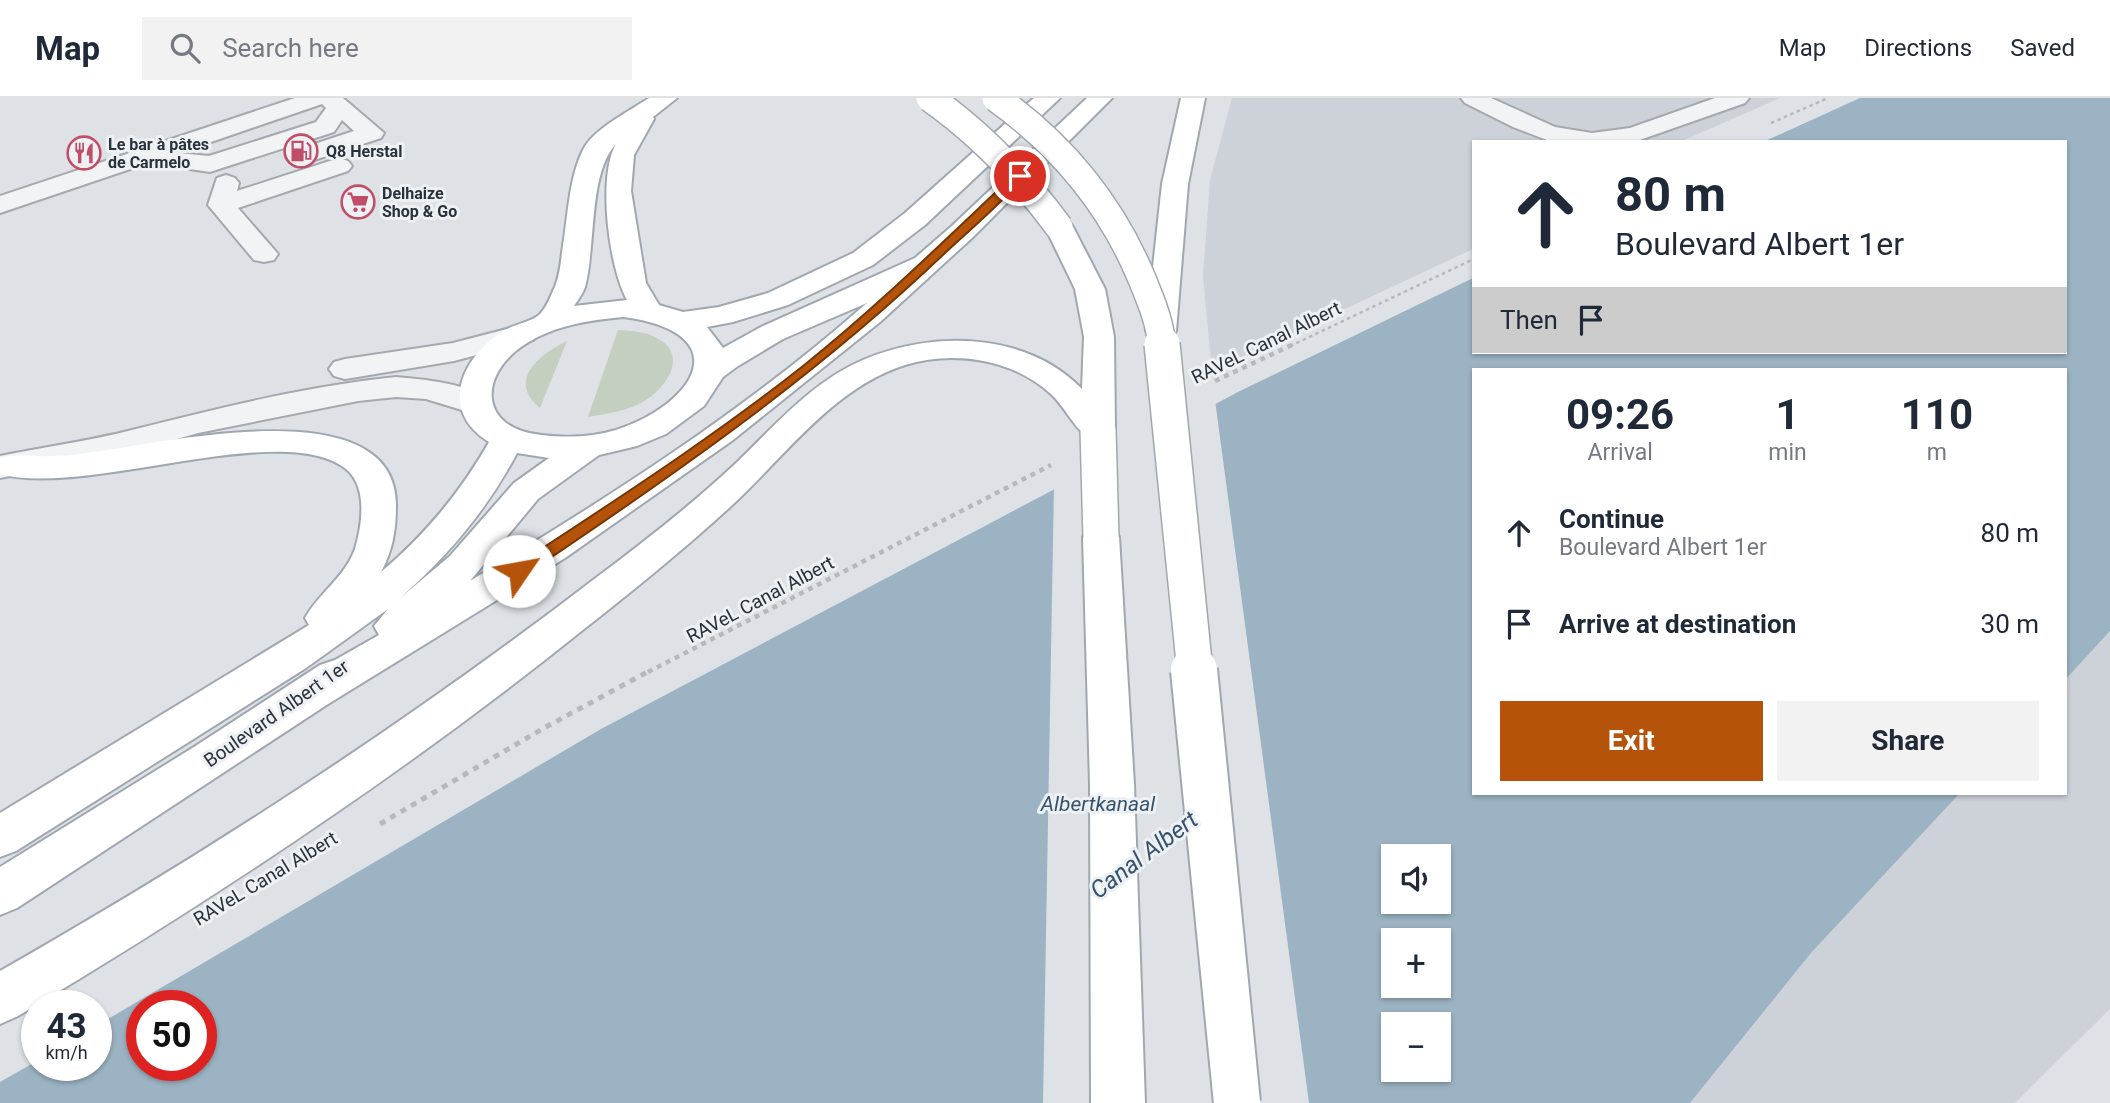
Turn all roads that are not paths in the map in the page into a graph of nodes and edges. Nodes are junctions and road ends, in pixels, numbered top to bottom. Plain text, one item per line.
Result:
1 (930, 98) edge
2 (996, 98) edge
3 (1048, 98) edge
4 (1100, 98) edge
5 (1193, 98) edge
6 (1472, 98) edge
7 (1737, 98) edge
8 (328, 101) edge
9 (655, 105) edge
10 (144, 157) junction
11 (219, 183) junction
12 (0, 205) edge
13 (264, 254) dead end
14 (925, 264) junction
15 (646, 309) junction
16 (552, 320) junction
17 (684, 321) junction
18 (1161, 331) junction
19 (523, 334) junction
20 (708, 374) junction
21 (475, 404) junction
22 (195, 422) junction
23 (1098, 430) junction
24 (508, 438) junction
25 (589, 446) junction
26 (6, 467) edge
27 (300, 676) junction
28 (0, 837) edge
29 (0, 893) edge
30 (0, 999) edge
31 (1118, 1103) edge
32 (1237, 1103) edge

1 - 23 main road, bridge
2 - 18 main road, bridge
3 - 17 main road
4 - 14 main road, Boulevard Albert 1er
5 - 18 main road
6 - 7 street
8 - 10 street
8 - 11 street
8 - 11 street
9 - 15 main road
9 - 16 main road
10 - 11 street
10 - 12 street
11 - 13 street
14 - 20 main road, Boulevard Albert 1er
14 - 27 main road
15 - 16 main road
15 - 17 main road
16 - 19 main road
17 - 20 main road
18 - 32 main road, bridge
19 - 21 main road
19 - 22 street
20 - 25 main road, Boulevard Albert 1er
21 - 22 street
21 - 24 main road, Boulevard Albert 1er
22 - 26 street
23 - 30 main road
23 - 31 main road, bridge
24 - 25 main road, Boulevard Albert 1er
24 - 27 main road, Boulevard Albert 1er
25 - 27 main road, Boulevard Albert 1er
26 - 27 main road
27 - 28 main road, Boulevard Albert 1er
27 - 29 main road, Boulevard Albert 1er

